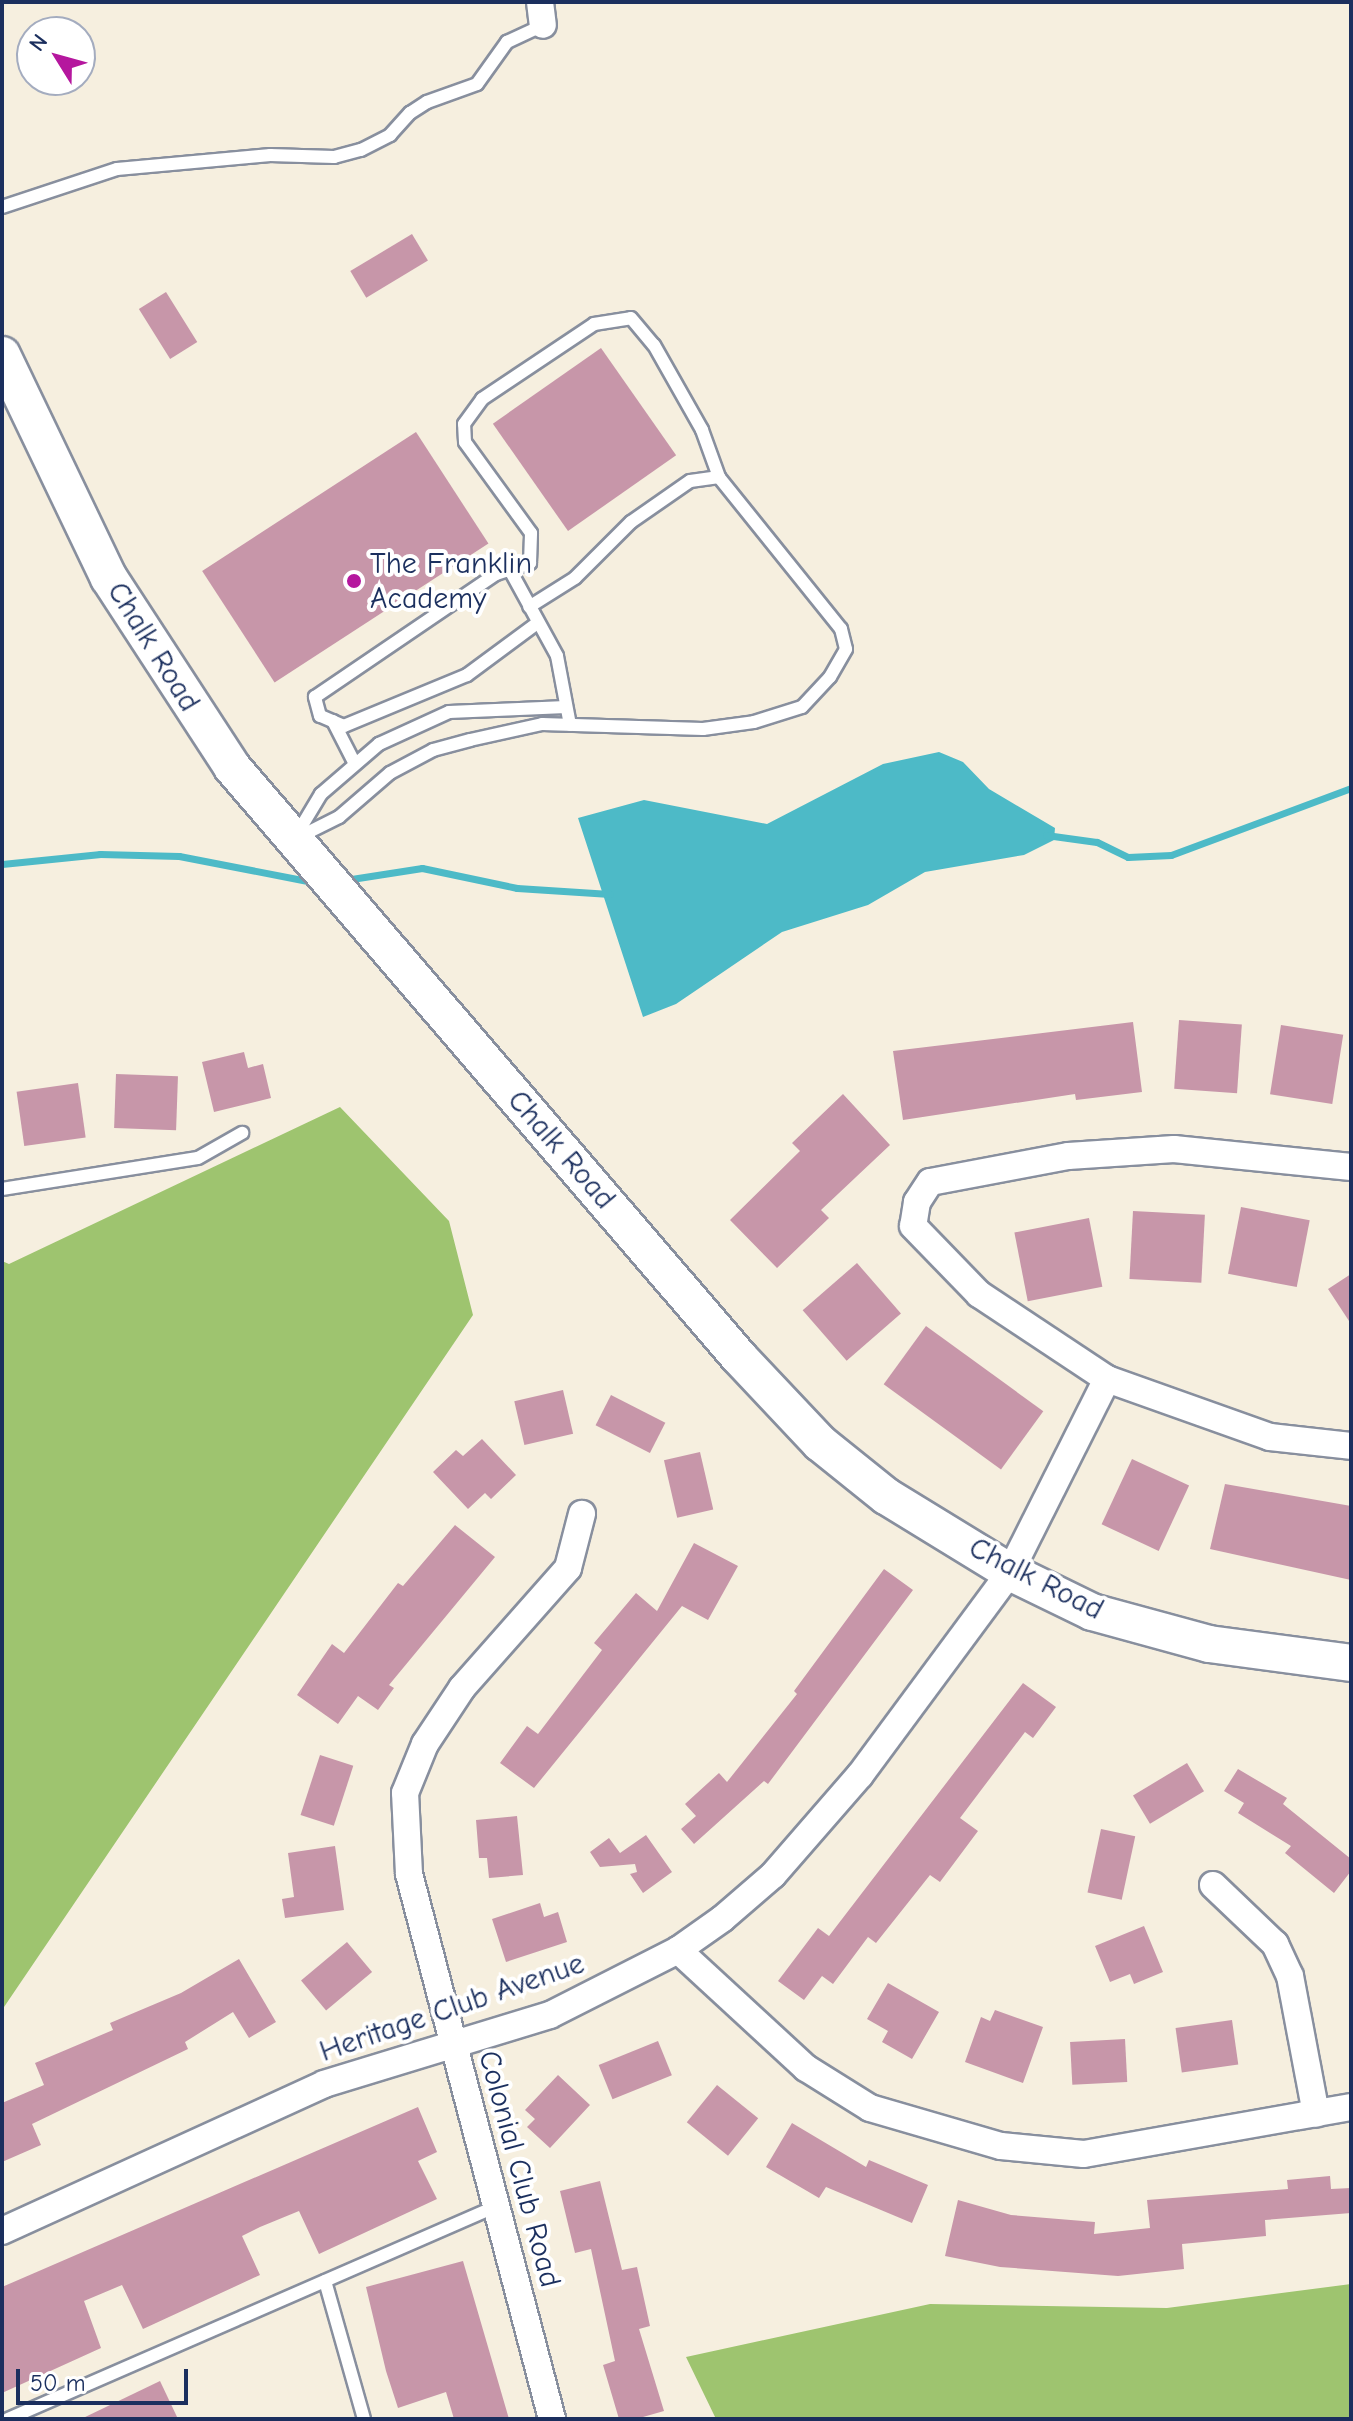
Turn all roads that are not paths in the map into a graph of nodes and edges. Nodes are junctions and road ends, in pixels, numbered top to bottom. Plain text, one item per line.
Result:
1 (542, 13) edge
2 (2, 207) edge
3 (2, 355) edge
4 (719, 477) junction
5 (510, 570) junction
6 (529, 607) junction
7 (536, 624) junction
8 (566, 707) junction
9 (333, 721) junction
10 (570, 725) junction
11 (354, 762) junction
12 (293, 840) junction
13 (242, 1133) dead end
14 (1351, 1167) edge
15 (2, 1189) edge
16 (1107, 1379) junction
17 (1351, 1446) edge
18 (582, 1514) dead end
19 (1010, 1572) junction
20 (1351, 1663) edge
21 (1213, 1885) dead end
22 (678, 1950) junction
23 (452, 2043) junction
24 (1351, 2107) edge
25 (1316, 2114) junction
26 (497, 2206) junction
27 (2, 2231) edge
28 (325, 2281) junction
29 (8, 2419) edge
30 (364, 2419) edge
31 (552, 2419) edge

1 - 2 lane
3 - 12 street, Chalk Road
4 - 5 lane
4 - 6 lane
4 - 10 lane
5 - 6 lane
5 - 9 lane
6 - 7 lane
7 - 8 lane
7 - 9 lane
8 - 10 lane
8 - 11 lane
9 - 11 lane
10 - 12 lane
11 - 12 lane
12 - 19 street, Chalk Road
13 - 15 lane
14 - 16 street
16 - 17 street
16 - 19 street, Heritage Club Avenue
18 - 23 street, Colonial Club Road
19 - 20 street, Chalk Road
19 - 22 street, Heritage Club Avenue
21 - 25 street
22 - 23 street, Heritage Club Avenue
22 - 25 street
23 - 26 street, Colonial Club Road
23 - 27 street, Heritage Club Avenue
24 - 25 street
26 - 28 lane
26 - 31 street, Colonial Club Road
28 - 29 lane
28 - 30 lane

